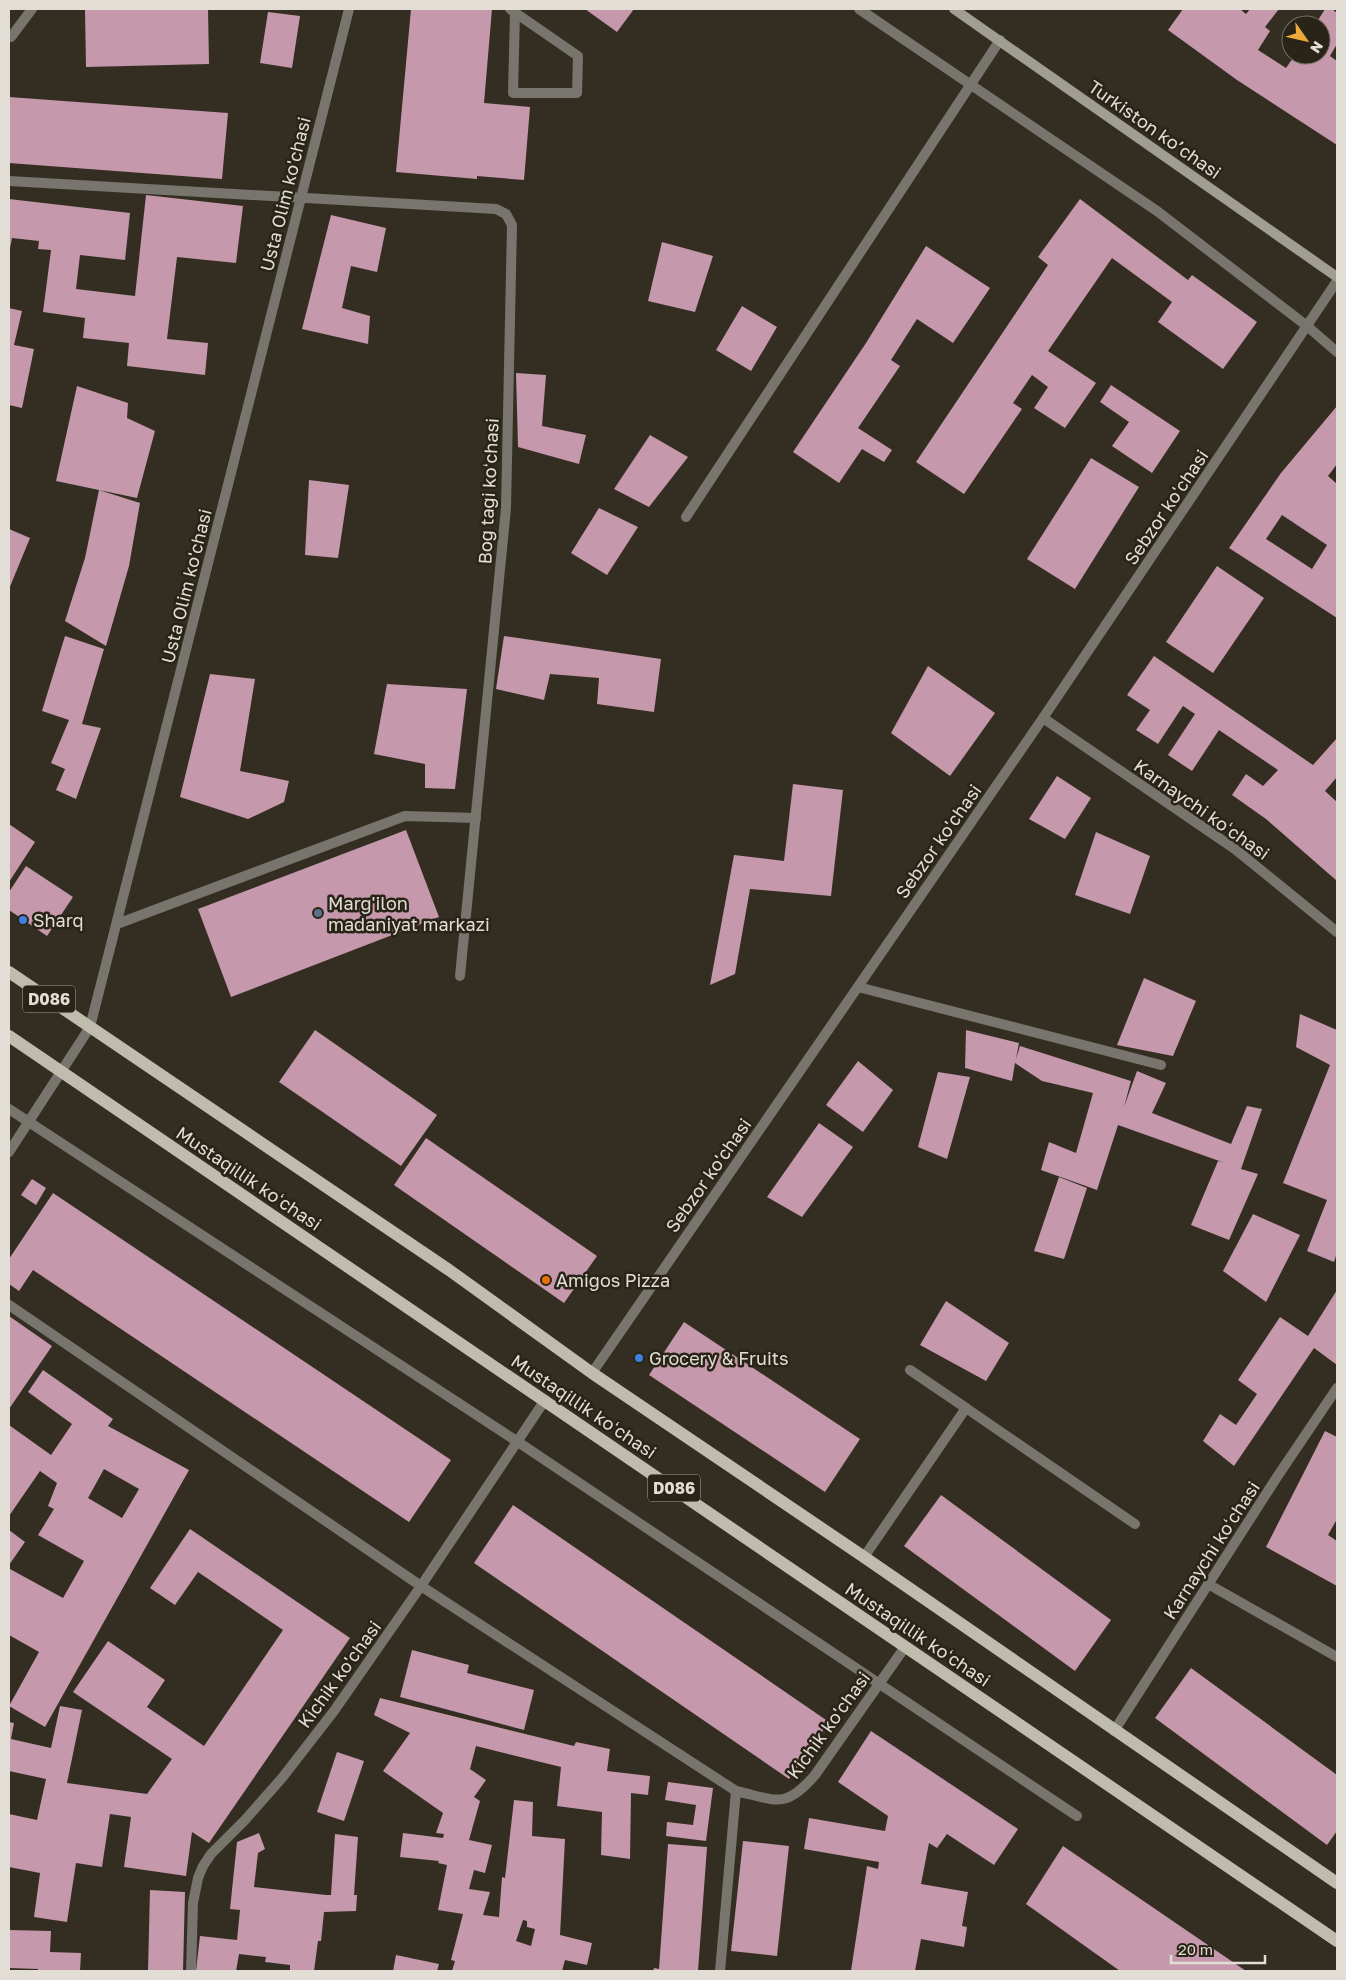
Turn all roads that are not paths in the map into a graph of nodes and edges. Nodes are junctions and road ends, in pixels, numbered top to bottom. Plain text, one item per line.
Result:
1 (32, 9) edge
2 (349, 9) edge
3 (859, 9) edge
4 (954, 9) edge
5 (512, 10) edge
6 (11, 37) dead end
7 (1000, 40) junction
8 (970, 85) junction
9 (9, 181) edge
10 (301, 198) junction
11 (1337, 277) edge
12 (1337, 281) edge
13 (1307, 326) junction
14 (1337, 352) edge
15 (686, 516) dead end
16 (1043, 718) junction
17 (476, 818) junction
18 (117, 924) junction
19 (1337, 932) edge
20 (9, 972) edge
21 (460, 976) dead end
22 (858, 987) junction
23 (90, 1027) junction
24 (9, 1036) edge
25 (1161, 1065) dead end
26 (62, 1072) junction
27 (9, 1109) edge
28 (29, 1122) junction
29 (9, 1152) edge
30 (9, 1306) edge
31 (910, 1370) dead end
32 (592, 1373) junction
33 (1337, 1388) edge
34 (545, 1400) junction
35 (966, 1408) junction
36 (518, 1442) junction
37 (1135, 1524) dead end
38 (864, 1557) junction
39 (1208, 1584) junction
40 (421, 1586) junction
41 (905, 1646) junction
42 (1337, 1657) edge
43 (879, 1683) junction
44 (1114, 1731) junction
45 (736, 1791) junction
46 (1077, 1816) dead end
47 (1337, 1883) edge
48 (1337, 1941) edge
49 (191, 1971) edge
50 (720, 1971) edge

1 - 6 street
2 - 10 street, Usta Olim ko'chasi
3 - 8 street
4 - 7 main road, Turkiston ko’chasi
5 - 5 street
7 - 8 street
7 - 11 main road, Turkiston ko’chasi
8 - 13 street
8 - 15 street
9 - 10 street, Bog tagi koʻchasi
10 - 17 street, Bog tagi koʻchasi
10 - 18 street, Usta Olim ko'chasi
12 - 13 street, Sebzor ko'chasi
13 - 14 street
13 - 16 street, Sebzor ko'chasi
16 - 19 street, Karnaychi koʻchasi
16 - 22 street, Sebzor ko'chasi
17 - 18 street
17 - 21 street, Bog tagi koʻchasi
18 - 23 street, Usta Olim ko'chasi
20 - 23 main road, D086
22 - 25 street
22 - 32 street, Sebzor ko'chasi
23 - 26 street, Usta Olim ko'chasi
23 - 32 main road, Mustaqillik koʻchasi / D086
24 - 26 main road, Mustaqillik koʻchasi / D086
26 - 28 street, Usta Olim ko'chasi
26 - 34 main road, Mustaqillik koʻchasi / D086
27 - 28 street
28 - 29 street, Usta Olim ko'chasi
28 - 36 street
30 - 40 street
31 - 35 street
32 - 38 main road, Mustaqillik koʻchasi / D086
33 - 39 street, Karnaychi koʻchasi
34 - 36 street, Kichik ko'chasi
34 - 41 main road, Mustaqillik koʻchasi / D086
35 - 37 street
35 - 38 street
36 - 40 street, Kichik ko'chasi
36 - 43 street
38 - 44 main road, Mustaqillik koʻchasi / D086
39 - 42 street
39 - 44 street, Karnaychi koʻchasi
40 - 45 street
40 - 49 street, Kichik ko'chasi
41 - 43 street, Kichik ko'chasi
41 - 48 main road, Mustaqillik koʻchasi / D086
43 - 45 street, Kichik ko'chasi
43 - 46 street
44 - 47 main road, Mustaqillik koʻchasi / D086
45 - 50 street

